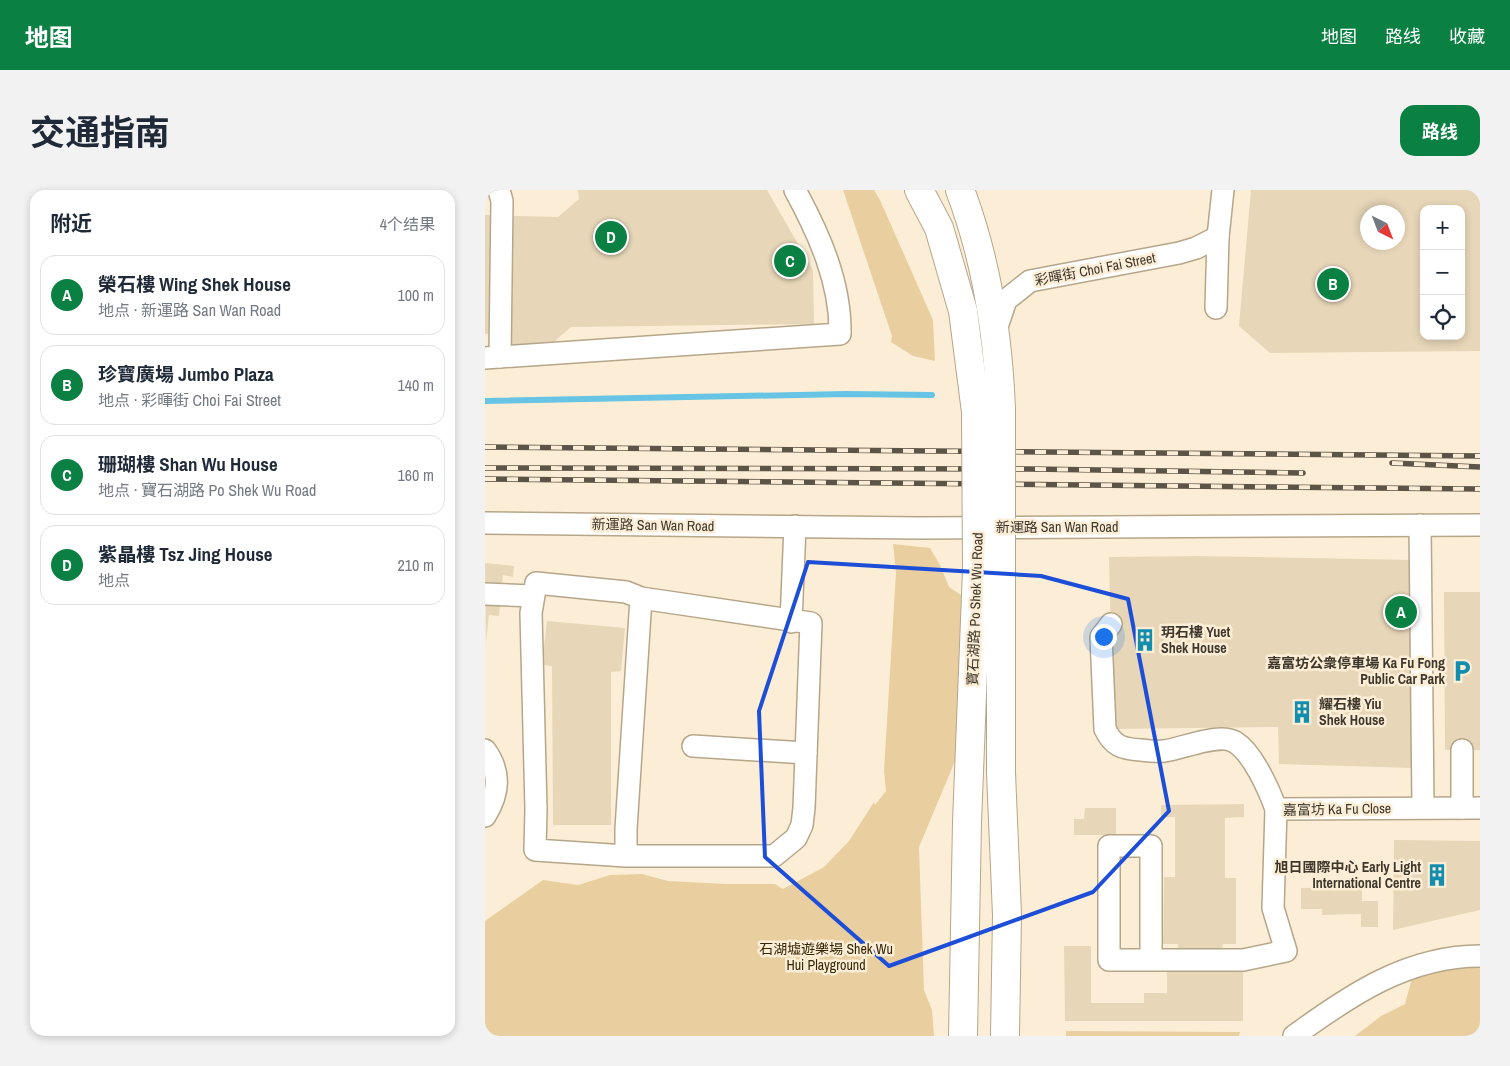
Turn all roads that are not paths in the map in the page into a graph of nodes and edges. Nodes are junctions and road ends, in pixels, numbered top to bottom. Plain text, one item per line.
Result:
1 (499, 190) edge
2 (795, 190) edge
3 (919, 190) edge
4 (959, 190) edge
5 (1223, 190) edge
6 (1218, 237) junction
7 (1216, 308) dead end
8 (996, 330) junction
9 (492, 358) edge
10 (988, 410) junction
11 (485, 523) edge
12 (1480, 524) edge
13 (1421, 525) junction
14 (795, 526) junction
15 (989, 569) junction
16 (485, 594) edge
17 (533, 596) junction
18 (641, 598) junction
19 (791, 622) junction
20 (1111, 624) dead end
21 (693, 746) dead end
22 (485, 750) edge
23 (1463, 750) dead end
24 (805, 753) junction
25 (1423, 807) junction
26 (1471, 808) edge
27 (1276, 809) junction
28 (485, 816) edge
29 (626, 856) junction
30 (1480, 956) edge
31 (1151, 960) junction
32 (963, 1036) edge
33 (1005, 1036) edge
34 (1294, 1036) edge

1 - 9 street
2 - 9 street
3 - 10 main road, 寶石湖路 Po Shek Wu Road
4 - 8 main road, 寶石湖路 Po Shek Wu Road
5 - 6 street
6 - 7 street
6 - 8 street, 彩暉街 Choi Fai Street
8 - 10 main road, 寶石湖路 Po Shek Wu Road
10 - 15 main road, 寶石湖路 Po Shek Wu Road, bridge
11 - 14 street, 新運路 San Wan Road
12 - 13 street, 新運路 San Wan Road
13 - 14 street, 新運路 San Wan Road
13 - 25 street
14 - 19 street
15 - 32 main road, 寶石湖路 Po Shek Wu Road
15 - 33 main road, 寶石湖路 Po Shek Wu Road
16 - 17 street
17 - 18 street
17 - 29 street
18 - 19 street
18 - 29 street
19 - 24 street
20 - 27 street
21 - 24 street
22 - 28 street
23 - 26 street
24 - 29 street
25 - 26 street, 嘉富坊 Ka Fu Close
25 - 27 street, 嘉富坊 Ka Fu Close
27 - 31 street, 嘉富坊 Ka Fu Close
30 - 34 street
31 - 31 street

